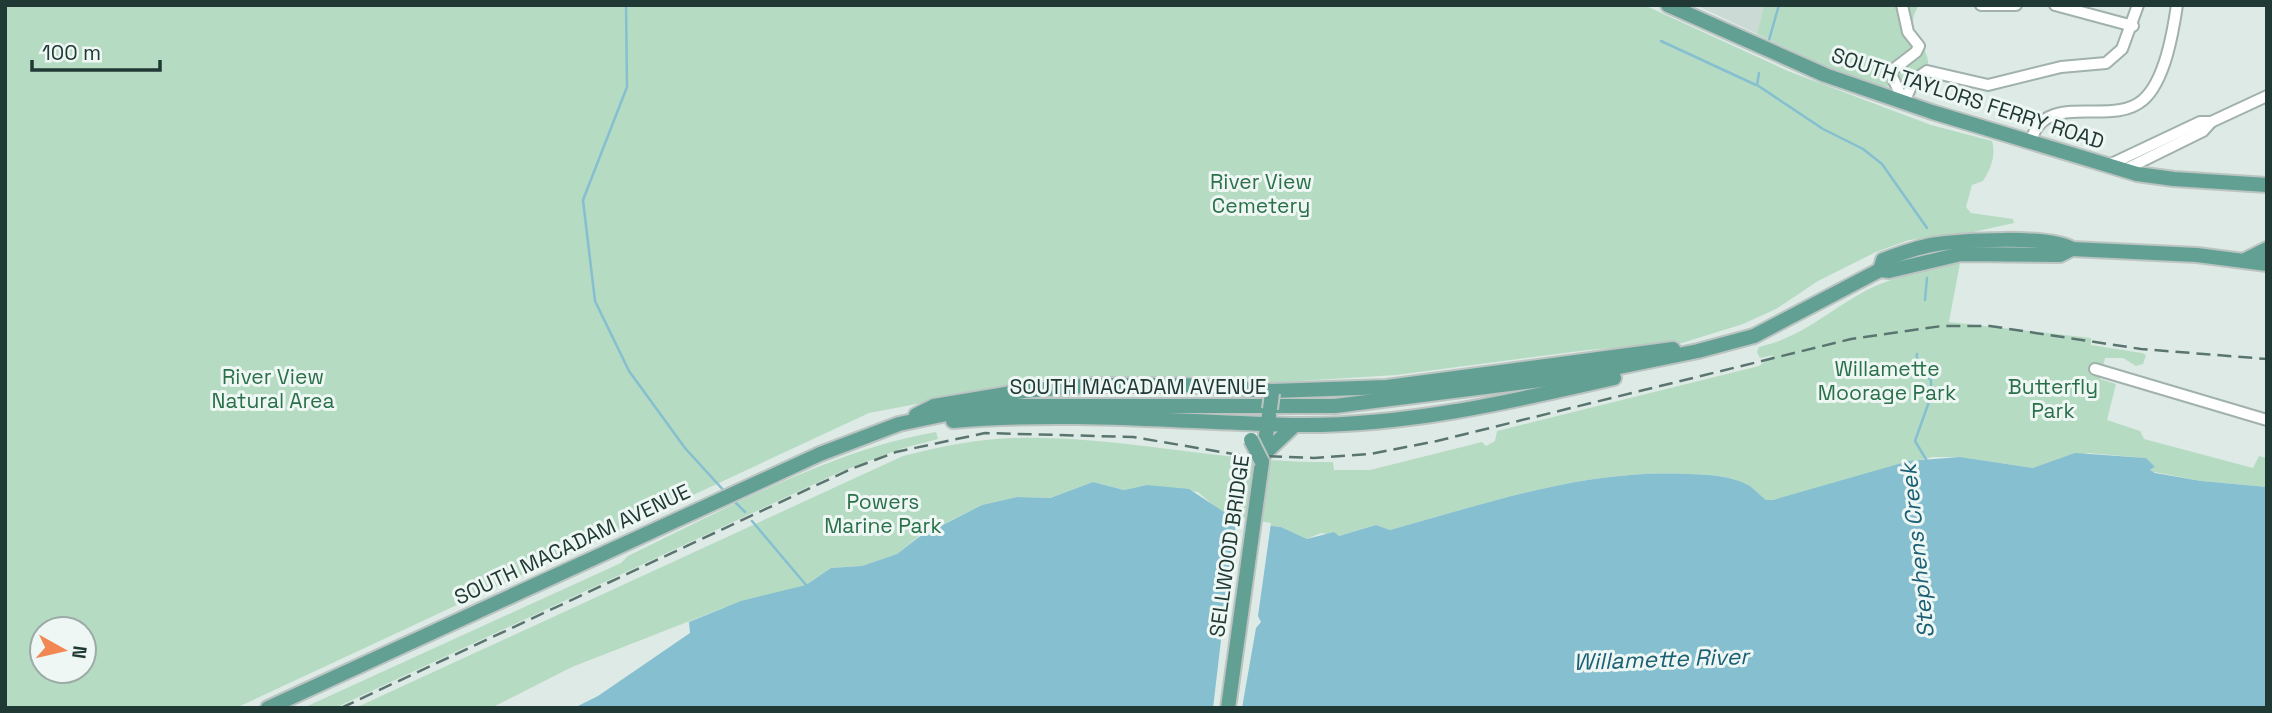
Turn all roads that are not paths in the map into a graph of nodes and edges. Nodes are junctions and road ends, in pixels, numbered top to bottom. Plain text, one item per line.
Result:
1 (1668, 5) edge
2 (1902, 5) edge
3 (1980, 5) edge
4 (2016, 5) edge
5 (2055, 5) edge
6 (2138, 5) edge
7 (2177, 5) edge
8 (2133, 26) junction
9 (2267, 96) edge
10 (1904, 102) junction
11 (2211, 122) junction
12 (2031, 141) junction
13 (2109, 165) junction
14 (2124, 170) junction
15 (2267, 176) edge
16 (2243, 183) junction
17 (2267, 185) edge
18 (1965, 242) junction
19 (2072, 249) junction
20 (2267, 249) edge
21 (1954, 255) junction
22 (2245, 260) junction
23 (2267, 264) edge
24 (1880, 270) junction
25 (1698, 351) junction
26 (1650, 362) junction
27 (2095, 369) dead end
28 (1272, 392) junction
29 (2267, 420) edge
30 (1268, 423) junction
31 (899, 424) junction
32 (1229, 424) junction
33 (1295, 425) junction
34 (1263, 458) junction
35 (268, 708) edge
36 (1228, 708) edge

1 - 10 main road, SOUTH TAYLORS FERRY ROAD
2 - 10 street
3 - 4 street
5 - 8 street
6 - 8 street
7 - 12 street
8 - 10 street
9 - 11 street
10 - 12 main road, SOUTH TAYLORS FERRY ROAD
11 - 13 street
11 - 14 street
12 - 13 main road, SOUTH TAYLORS FERRY ROAD
13 - 14 main road, SOUTH TAYLORS FERRY ROAD
14 - 16 main road, SOUTH TAYLORS FERRY ROAD
15 - 16 main road
16 - 17 main road, SOUTH TAYLORS FERRY ROAD
18 - 19 main road, SOUTH MACADAM AVENUE
18 - 21 main road
18 - 24 main road, SOUTH MACADAM AVENUE
19 - 21 main road, SOUTH MACADAM AVENUE
19 - 22 main road, SOUTH MACADAM AVENUE
20 - 22 main road
21 - 24 main road, SOUTH MACADAM AVENUE
22 - 23 main road, SOUTH MACADAM AVENUE
24 - 25 main road, SOUTH MACADAM AVENUE
25 - 26 main road, SOUTH MACADAM AVENUE
25 - 28 main road
26 - 31 main road, SOUTH MACADAM AVENUE
26 - 33 main road
27 - 29 street
28 - 30 main road, SELLWOOD BRIDGE, bridge
28 - 31 main road
30 - 32 main road
30 - 33 main road
30 - 34 main road, SELLWOOD BRIDGE
31 - 32 main road
31 - 35 main road, SOUTH MACADAM AVENUE
32 - 34 main road, bridge
33 - 34 main road
34 - 36 main road, SELLWOOD BRIDGE

